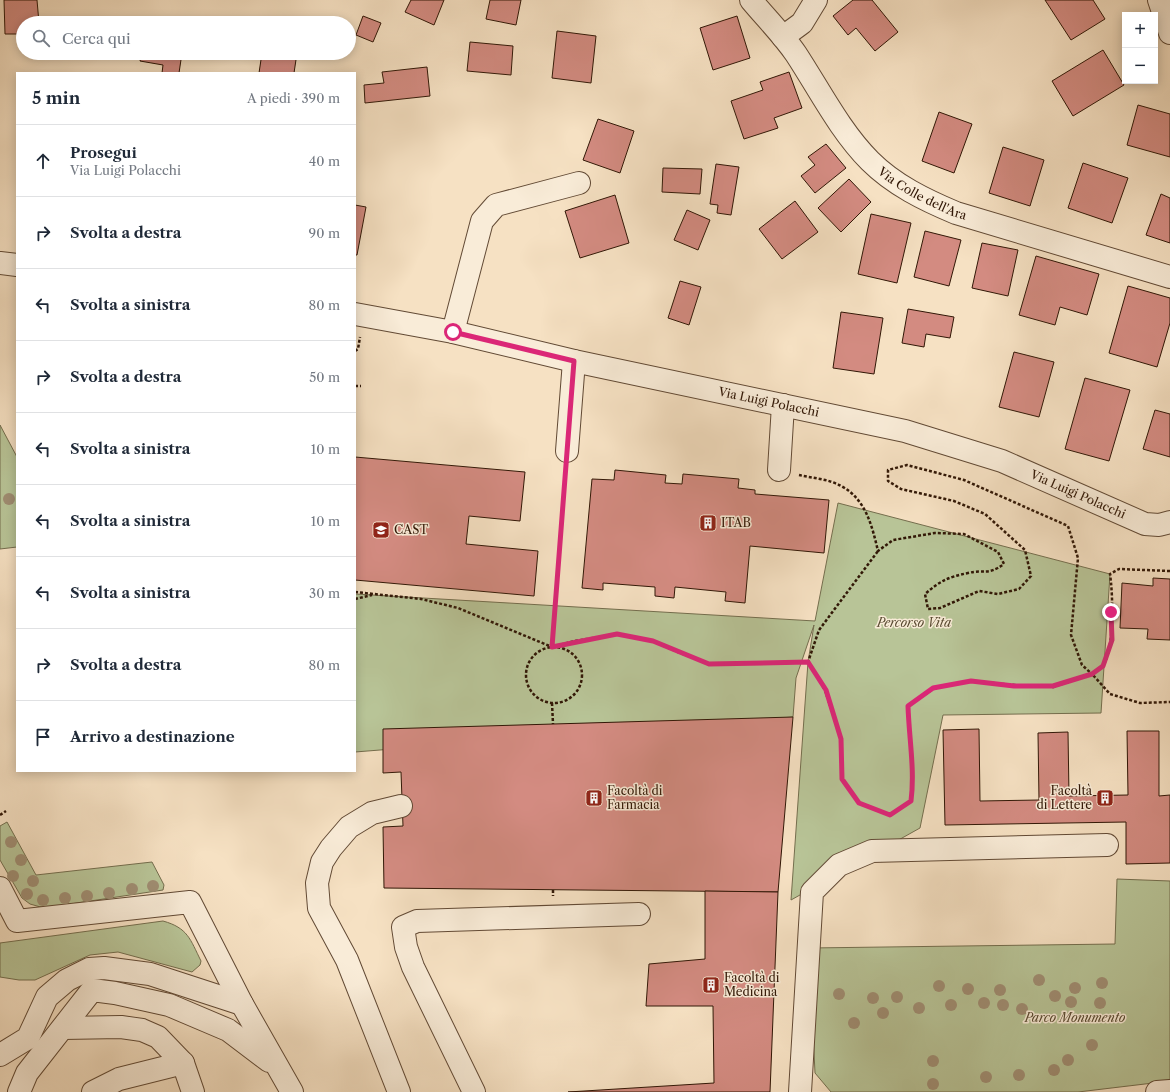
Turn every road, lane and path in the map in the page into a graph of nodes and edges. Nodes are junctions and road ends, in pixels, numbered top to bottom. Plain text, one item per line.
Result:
1 (751, 0) edge
2 (816, 0) edge
3 (1159, 0) edge
4 (1170, 33) edge
5 (783, 37) junction
6 (580, 183) dead end
7 (0, 263) edge
8 (16, 265) edge
9 (1170, 277) edge
10 (356, 314) edge
11 (453, 332) junction
12 (574, 361) junction
13 (356, 386) edge
14 (361, 386) dead end
15 (782, 405) junction
16 (567, 451) joint
17 (779, 470) joint
18 (1170, 522) edge
19 (878, 552) junction
20 (1170, 571) edge
21 (356, 592) edge
22 (376, 594) junction
23 (356, 599) edge
24 (552, 647) junction
25 (808, 662) junction
26 (1092, 674) junction
27 (1170, 702) edge
28 (552, 703) junction
29 (553, 724) dead end
30 (401, 806) dead end
31 (6, 811) dead end
32 (0, 815) edge
33 (1107, 845) dead end
34 (0, 888) edge
35 (639, 914) dead end
36 (8, 922) edge
37 (242, 1004) junction
38 (63, 1028) junction
39 (0, 1055) edge
40 (275, 1062) junction
41 (183, 1063) junction
42 (1170, 1091) edge
43 (19, 1092) edge
44 (93, 1092) edge
45 (193, 1092) edge
46 (292, 1092) edge
47 (399, 1092) edge
48 (474, 1092) edge
49 (800, 1092) edge
50 (1157, 1092) edge

1 - 5 street, Via Colle dell'Ara
2 - 5 street
3 - 4 street
5 - 9 street, Via Colle dell'Ara
6 - 11 street
7 - 8 street
10 - 11 street, Via Luigi Polacchi
11 - 12 street, Via Luigi Polacchi
12 - 15 street, Via Luigi Polacchi
12 - 16 street
13 - 14 path
15 - 17 street
15 - 18 street, Via Luigi Polacchi
16 - 24 path
17 - 19 path
19 - 25 path
19 - 26 path
20 - 26 path
21 - 22 path
22 - 23 path
22 - 24 path
24 - 25 path
24 - 28 path
24 - 28 path
25 - 26 path
26 - 27 path
28 - 29 path
30 - 47 street
31 - 32 path
33 - 49 street
34 - 36 street
35 - 48 street
36 - 37 street
37 - 39 street
37 - 40 street
38 - 40 street
38 - 41 street
38 - 43 street
40 - 46 street
41 - 44 street
41 - 45 street
42 - 50 street

